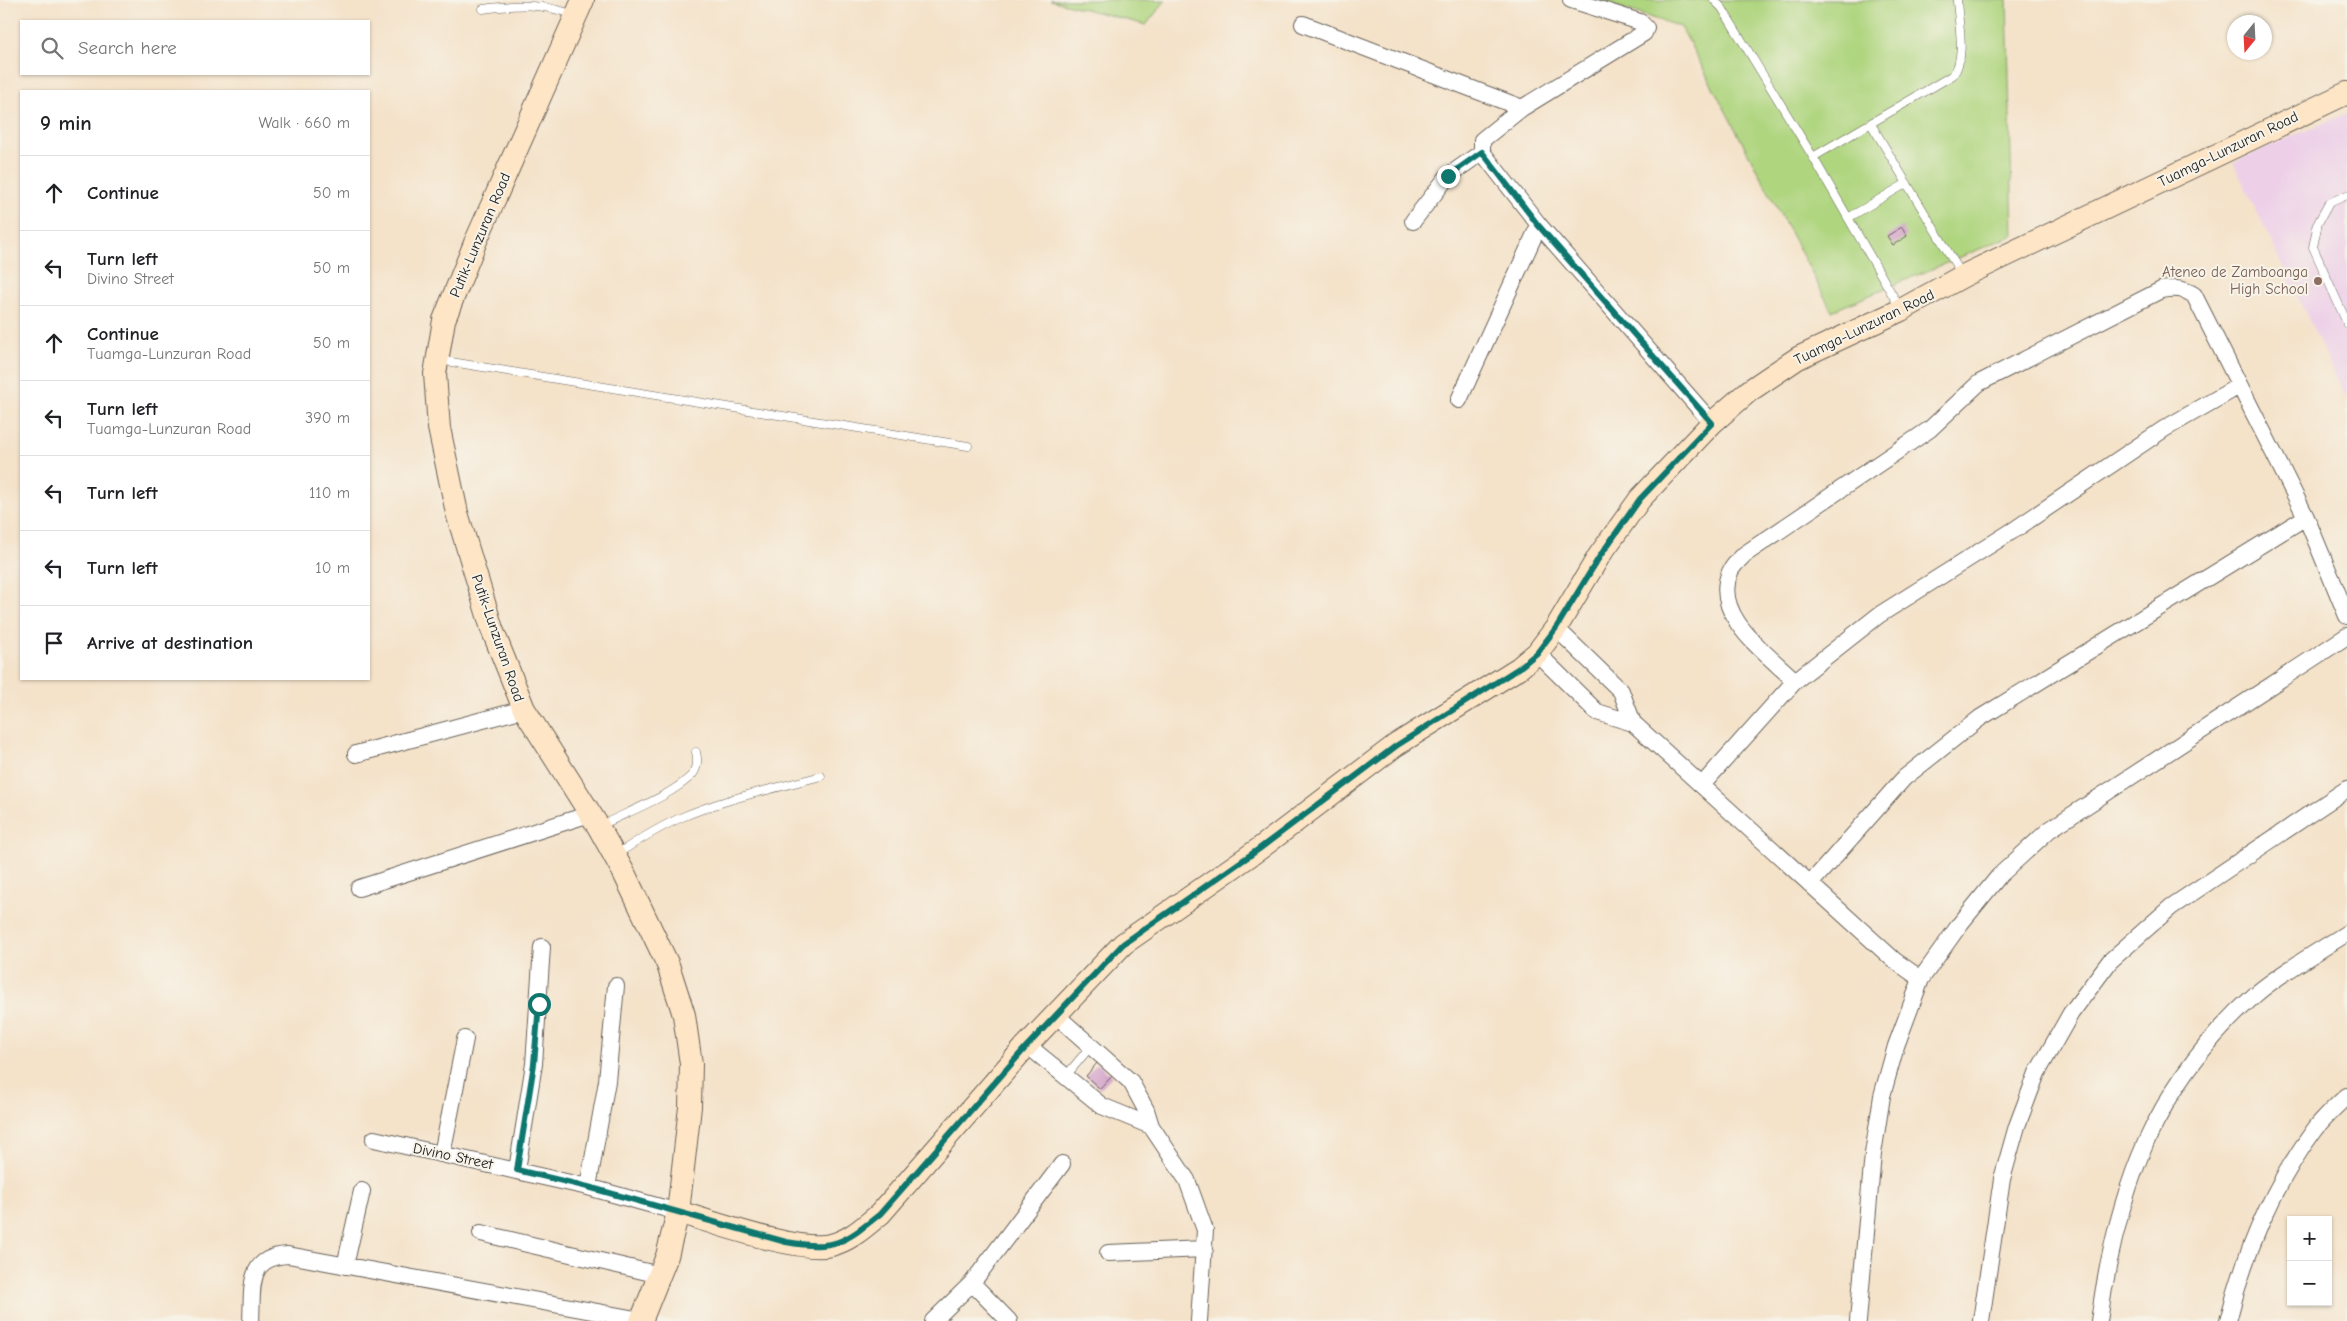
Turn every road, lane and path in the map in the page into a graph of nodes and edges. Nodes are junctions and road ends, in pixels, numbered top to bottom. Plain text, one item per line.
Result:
1 (1571, 0) edge
2 (1714, 0) edge
3 (1957, 0) edge
4 (580, 8) edge
5 (483, 9) dead end
6 (1302, 24) dead end
7 (2347, 93) edge
8 (1522, 108) junction
9 (1871, 124) junction
10 (1482, 152) junction
11 (1813, 157) junction
12 (1907, 183) junction
13 (2347, 195) edge
14 (1848, 218) junction
15 (1413, 221) dead end
16 (1538, 225) junction
17 (1963, 276) junction
18 (1901, 310) junction
19 (2347, 323) edge
20 (438, 360) junction
21 (2239, 386) junction
22 (1459, 400) dead end
23 (1712, 423) junction
24 (968, 446) dead end
25 (2306, 517) junction
26 (2347, 616) edge
27 (1556, 628) junction
28 (2347, 636) edge
29 (1537, 653) junction
30 (1795, 681) junction
31 (524, 709) junction
32 (1633, 723) junction
33 (696, 752) dead end
34 (356, 754) dead end
35 (821, 776) dead end
36 (1702, 785) junction
37 (2347, 789) edge
38 (594, 820) junction
39 (614, 856) junction
40 (1810, 884) junction
41 (359, 888) dead end
42 (2347, 933) edge
43 (542, 947) dead end
44 (1921, 979) junction
45 (616, 986) dead end
46 (1056, 1015) junction
47 (464, 1039) dead end
48 (1027, 1046) junction
49 (1091, 1046) junction
50 (1065, 1077) junction
51 (2347, 1096) edge
52 (1151, 1126) junction
53 (374, 1139) dead end
54 (442, 1154) junction
55 (1062, 1164) dead end
56 (517, 1170) junction
57 (588, 1187) junction
58 (362, 1191) dead end
59 (678, 1212) junction
60 (481, 1233) dead end
61 (1205, 1249) junction
62 (1108, 1253) dead end
63 (345, 1266) junction
64 (660, 1275) junction
65 (972, 1283) junction
66 (251, 1321) edge
67 (641, 1321) edge
68 (933, 1321) edge
69 (1009, 1321) edge
70 (1199, 1321) edge
71 (1858, 1321) edge
72 (1981, 1321) edge
73 (2099, 1321) edge
74 (2228, 1321) edge

1 - 8 street
2 - 11 lane
3 - 9 lane
4 - 5 lane
4 - 20 street, Putik-Lunzuran Road
6 - 8 street
7 - 17 street, Tuamga-Lunzuran Road
8 - 10 street
9 - 11 lane
9 - 12 lane
10 - 15 street
10 - 16 street
11 - 14 lane
12 - 14 lane
12 - 17 lane
13 - 19 lane
14 - 18 lane
16 - 22 street
16 - 23 street
17 - 18 street, Tuamga-Lunzuran Road
18 - 23 street, Tuamga-Lunzuran Road
20 - 24 lane
20 - 31 street, Putik-Lunzuran Road
21 - 25 street
21 - 30 street
21 - 30 street
23 - 27 street, Tuamga-Lunzuran Road
25 - 26 street
25 - 40 street
27 - 29 street, Tuamga-Lunzuran Road
27 - 32 street
28 - 44 street
29 - 32 street
29 - 46 street, Tuamga-Lunzuran Road
30 - 36 street
31 - 34 street
31 - 38 street, Putik-Lunzuran Road
32 - 36 street
33 - 38 lane
35 - 39 lane
36 - 40 street
37 - 72 street
38 - 39 street, Putik-Lunzuran Road
38 - 41 street
39 - 59 street, Putik-Lunzuran Road
40 - 44 street
42 - 73 street
43 - 56 street
44 - 71 street
45 - 57 street
46 - 48 street, Tuamga-Lunzuran Road
46 - 49 street
47 - 54 street
48 - 50 street
48 - 59 street, Tuamga-Lunzuran Road
49 - 50 lane
49 - 52 street
50 - 52 street
51 - 74 street
52 - 61 street
53 - 54 street, Divino Street
54 - 56 street, Divino Street
55 - 65 street
56 - 57 street, Divino Street
57 - 59 street, Divino Street
58 - 63 street
59 - 64 street, Putik-Lunzuran Road
60 - 64 street
61 - 62 street
61 - 70 street
63 - 66 street
63 - 67 street
64 - 67 street, Putik-Lunzuran Road
65 - 68 street
65 - 69 street

